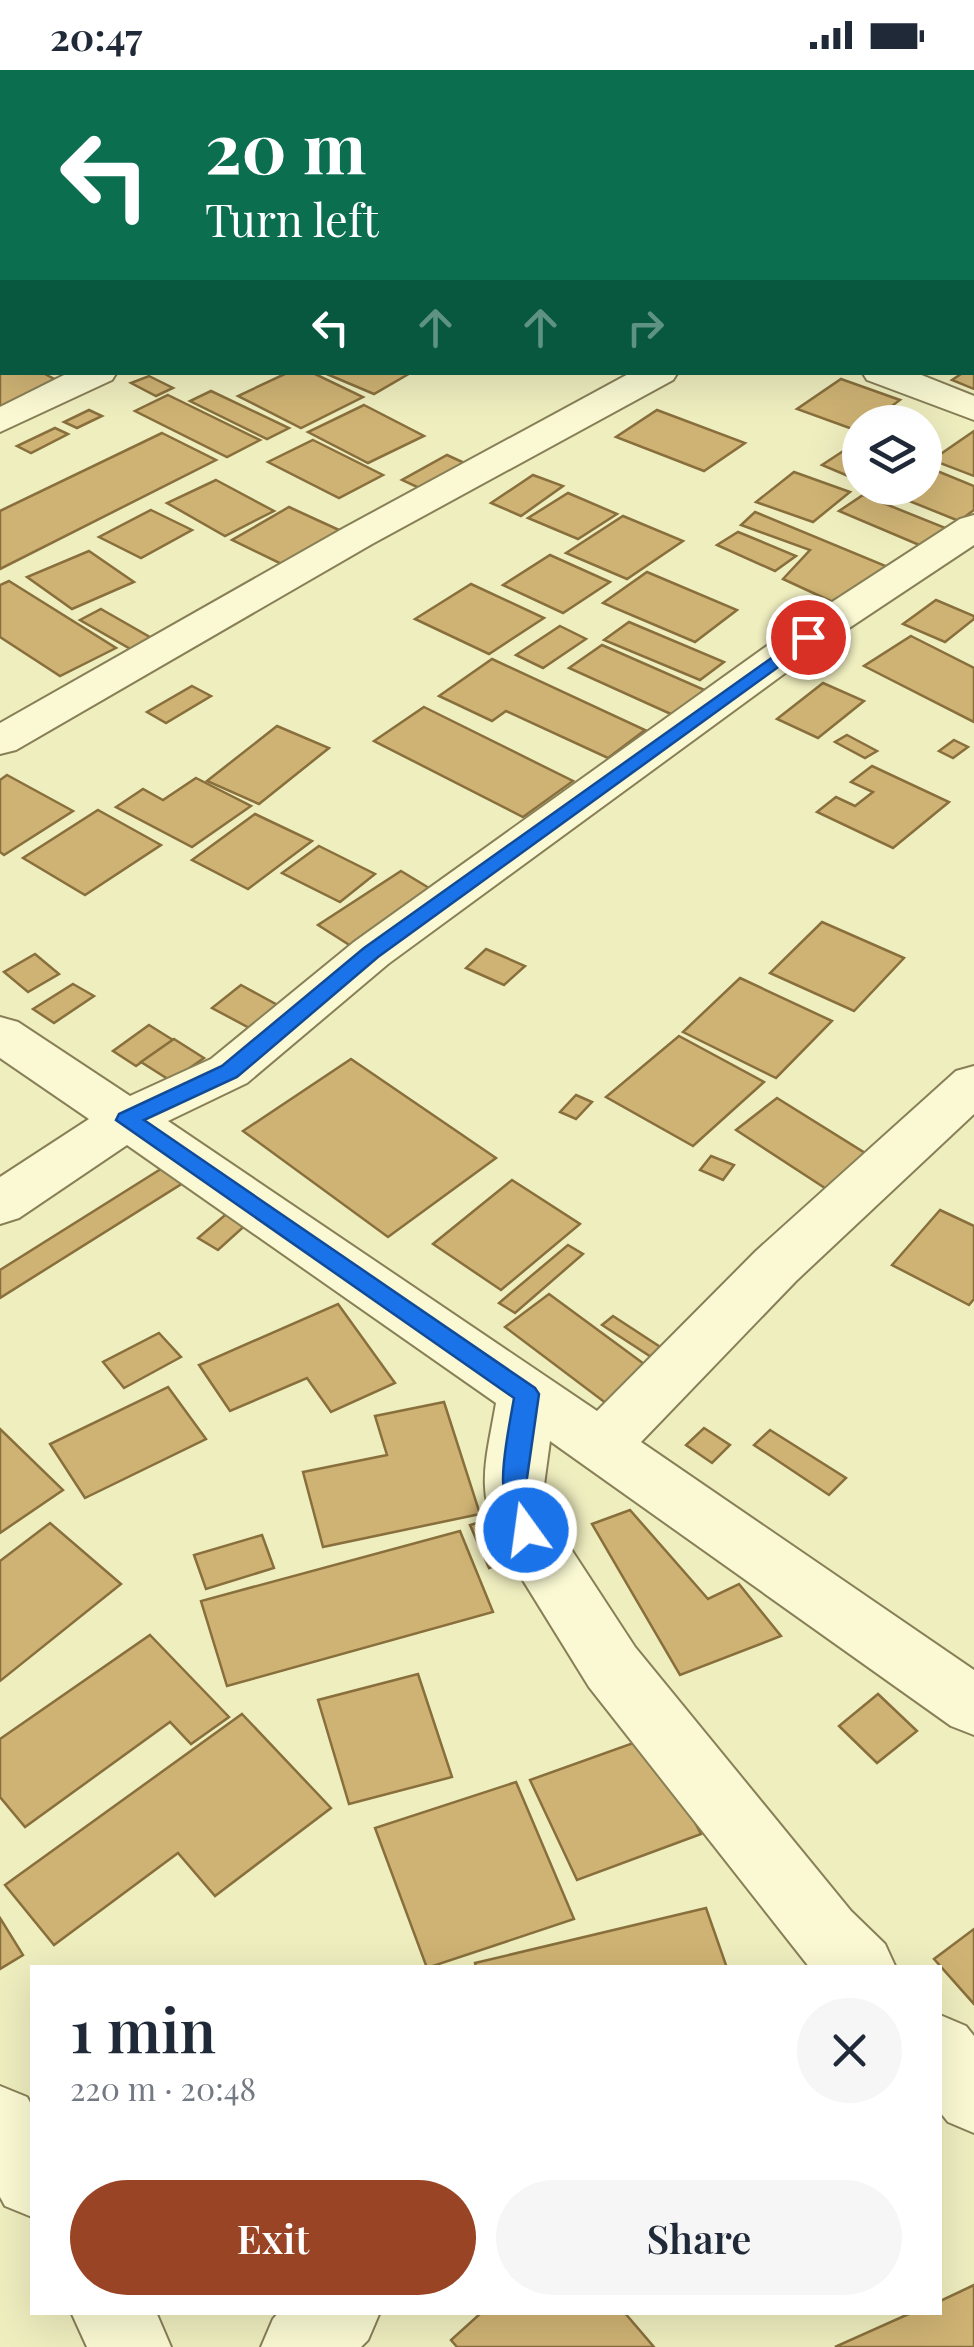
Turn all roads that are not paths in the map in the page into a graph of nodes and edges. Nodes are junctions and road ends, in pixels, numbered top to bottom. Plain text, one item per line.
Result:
1 (93, 375) edge
2 (654, 375) edge
3 (888, 375) edge
4 (974, 409) edge
5 (0, 421) edge
6 (974, 527) edge
7 (0, 741) edge
8 (0, 1034) edge
9 (974, 1084) edge
10 (127, 1120) junction
11 (0, 1204) edge
12 (527, 1394) junction
13 (600, 1446) junction
14 (974, 1706) edge
15 (857, 1965) edge
16 (942, 2054) edge
17 (974, 2096) edge
18 (0, 2124) edge
19 (30, 2176) edge
20 (113, 2315) edge
21 (337, 2315) edge
22 (131, 2347) edge
23 (301, 2347) edge

1 - 5 street
2 - 7 street
3 - 4 street
6 - 10 street
8 - 10 street
9 - 13 street
10 - 11 street
10 - 12 street
12 - 13 street
12 - 15 street
13 - 14 street
16 - 17 street
18 - 19 street
20 - 22 street
21 - 23 street

